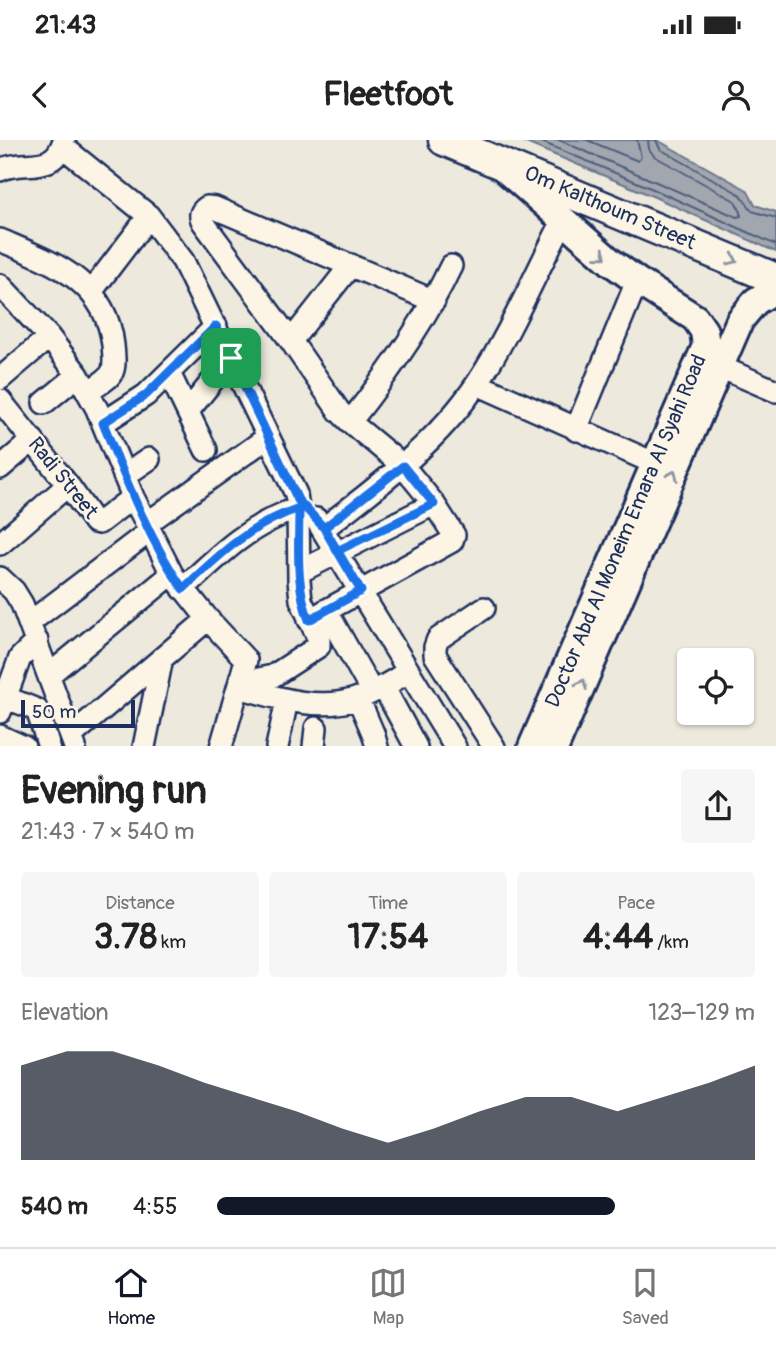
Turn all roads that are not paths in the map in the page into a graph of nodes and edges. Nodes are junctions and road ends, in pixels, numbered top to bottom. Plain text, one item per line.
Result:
1 (444, 140) edge
2 (63, 143) edge
3 (496, 161) junction
4 (0, 170) edge
5 (149, 216) junction
6 (563, 221) junction
7 (0, 240) edge
8 (351, 265) junction
9 (451, 266) dead end
10 (776, 279) edge
11 (637, 281) junction
12 (776, 289) edge
13 (2, 290) edge
14 (92, 292) junction
15 (434, 301) junction
16 (216, 326) junction
17 (49, 337) junction
18 (292, 341) junction
19 (231, 358) junction
20 (720, 367) junction
21 (169, 373) junction
22 (83, 383) junction
23 (477, 384) junction
24 (776, 391) edge
25 (0, 395) edge
26 (44, 403) dead end
27 (188, 410) junction
28 (350, 422) junction
29 (103, 423) junction
30 (576, 430) junction
31 (268, 437) junction
32 (33, 440) junction
33 (206, 450) dead end
34 (149, 459) dead end
35 (656, 464) junction
36 (403, 466) junction
37 (0, 468) edge
38 (124, 476) junction
39 (68, 485) junction
40 (133, 497) junction
41 (298, 504) junction
42 (434, 504) junction
43 (148, 528) junction
44 (324, 528) junction
45 (0, 544) edge
46 (337, 551) junction
47 (299, 572) junction
48 (178, 581) junction
49 (2, 587) edge
50 (361, 591) junction
51 (484, 608) dead end
52 (317, 615) junction
53 (208, 620) junction
54 (33, 632) junction
55 (163, 658) junction
56 (408, 673) junction
57 (49, 675) junction
58 (239, 685) junction
59 (371, 692) junction
60 (287, 700) junction
61 (2, 702) edge
62 (0, 736) edge
63 (73, 741) edge
64 (21, 746) edge
65 (49, 746) edge
66 (144, 746) edge
67 (221, 746) edge
68 (276, 746) edge
69 (377, 746) edge
70 (415, 746) edge
71 (454, 746) edge
72 (493, 746) edge
73 (532, 746) edge
74 (555, 746) edge

1 - 3 highway, Om Kalthoum Street
2 - 4 street
2 - 5 street
3 - 6 main road, Doctor Abd Al Moneim Emara Al Syahi Road
3 -> 10 highway, Om Kalthoum Street
5 - 14 street
5 - 16 street
6 -> 11 main road, Doctor Abd Al Moneim Emara Al Syahi Road
6 - 23 street
7 - 14 street
8 - 15 street
8 - 18 street
8 - 18 street
9 - 15 street
11 - 30 street
11 - 35 main road, Doctor Abd Al Moneim Emara Al Syahi Road
12 - 20 main road, Doctor Abd Al Moneim Emara Al Syahi Road
13 - 17 street
14 - 22 street
15 - 28 street
16 - 19 street
16 - 21 street
17 - 22 street
17 - 25 street
18 - 28 street
19 - 27 street
19 - 31 street
20 - 24 street
74 -> 20 main road, Doctor Abd Al Moneim Emara Al Syahi Road
21 - 27 street
21 - 29 street
22 - 26 street
22 - 29 street
23 - 30 street
23 - 36 street
25 - 32 street, Radi Street
27 - 33 street
28 - 36 street
29 - 38 street
30 - 35 street
31 - 41 street
31 - 43 street
32 - 37 street
32 - 39 street, Radi Street
34 - 38 street
35 - 73 main road, Doctor Abd Al Moneim Emara Al Syahi Road
36 - 42 street
36 - 44 street
38 - 40 street
39 - 40 street, Radi Street
39 - 45 street
40 - 43 street
41 - 44 street
41 - 47 street
41 - 48 street
42 - 46 street
42 - 50 street
43 - 48 street
43 - 54 street
44 - 46 street
46 - 47 street
46 - 50 street
47 - 52 street
48 - 53 street
48 - 57 street
49 - 54 street
50 - 52 street
50 - 56 street
51 - 72 street
52 - 58 street
52 - 59 street
53 - 55 street
53 - 58 street
54 - 57 street
54 - 61 street
55 - 63 street
55 - 66 street
56 - 59 street
56 - 71 street
57 - 63 street
58 - 60 street
58 - 67 street
59 - 60 street
59 - 69 street
59 - 70 street
60 - 68 street
61 - 65 street
62 - 64 street

